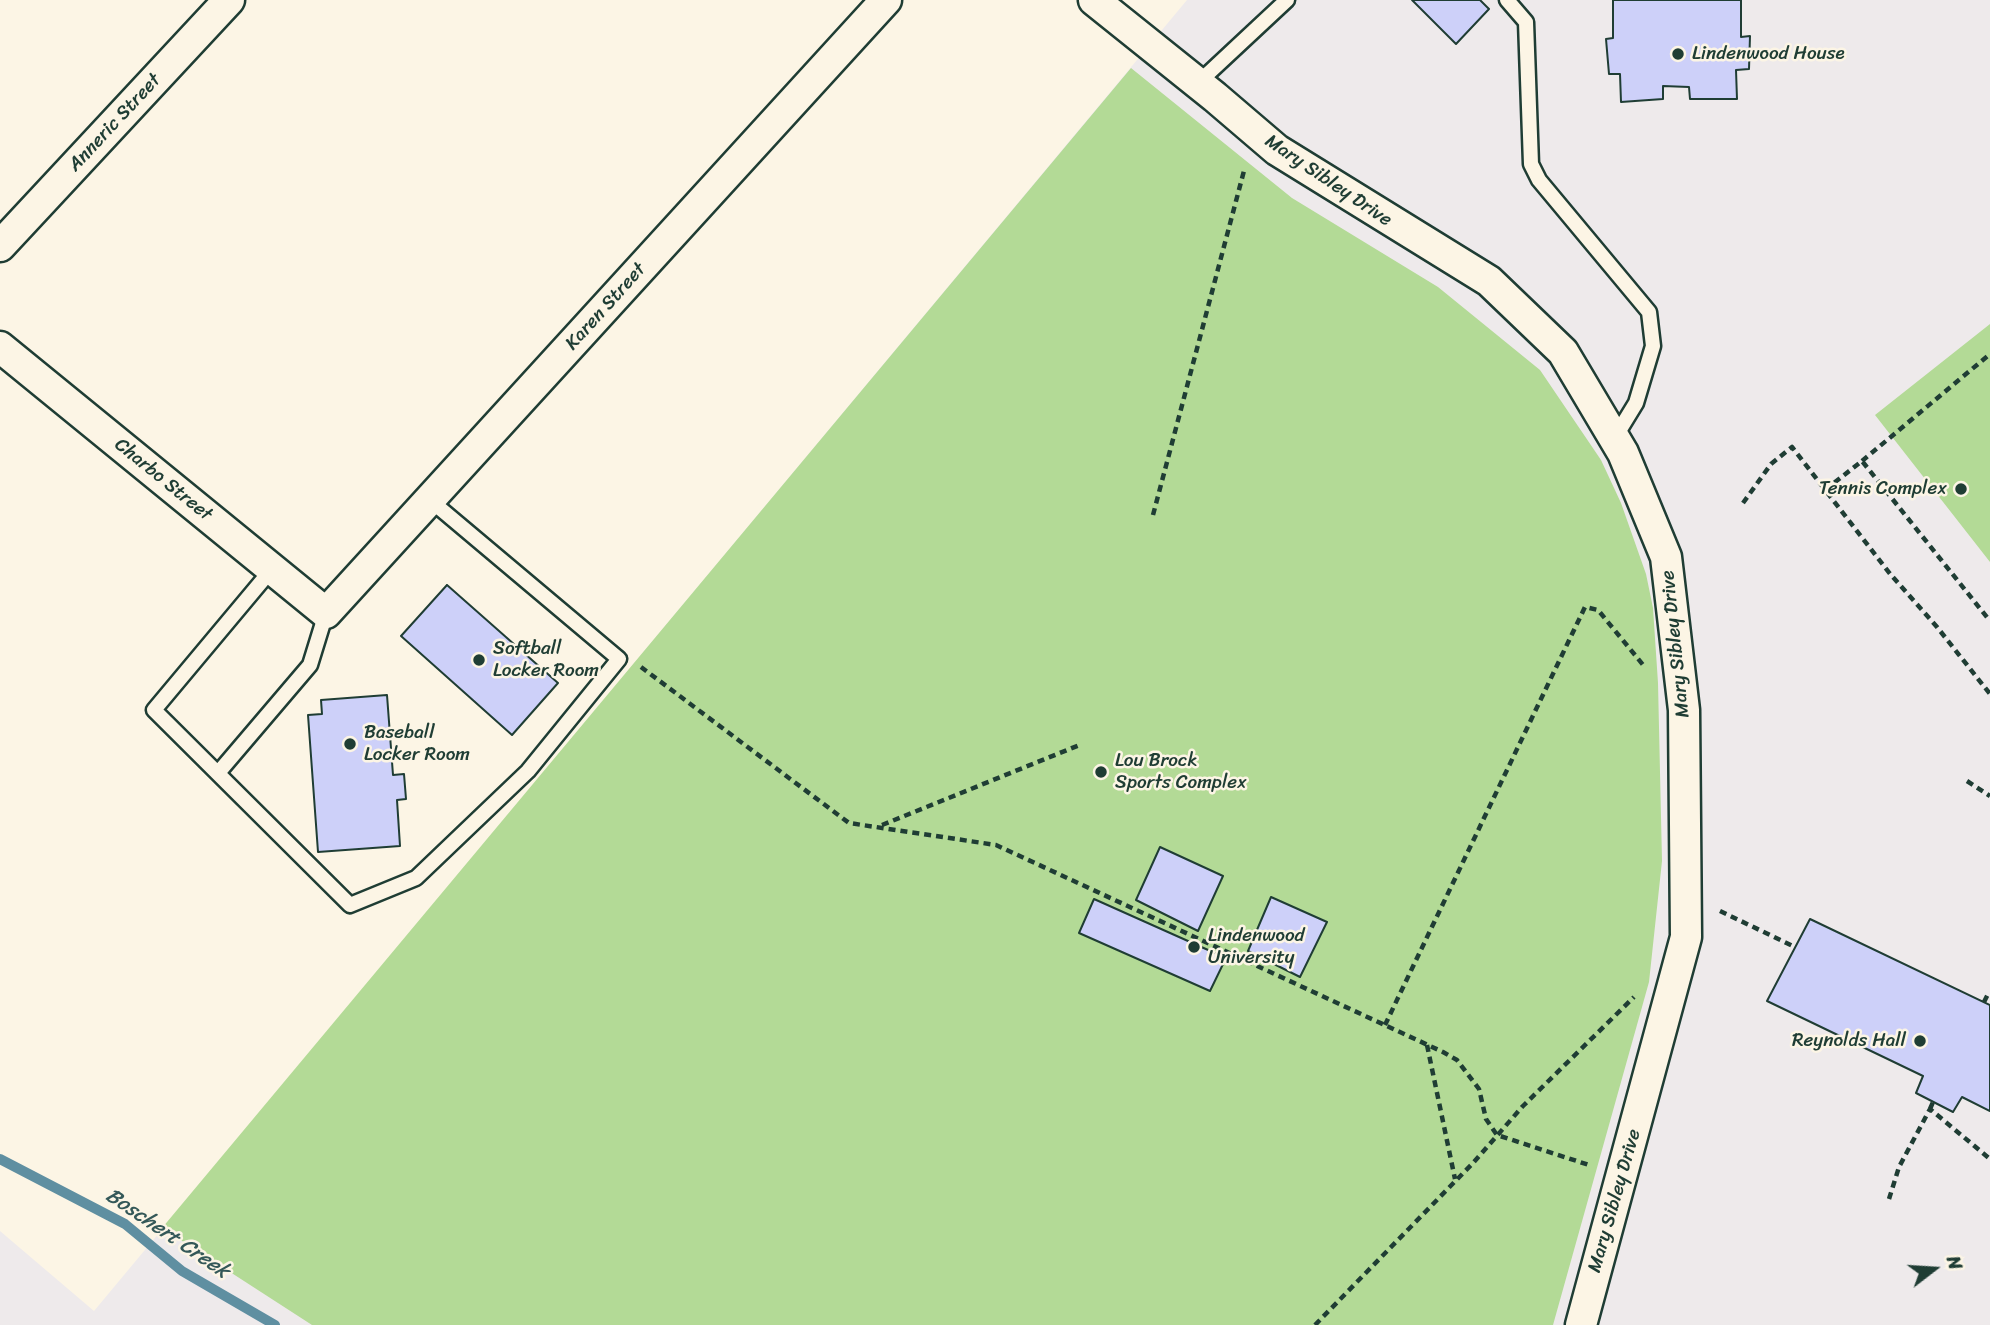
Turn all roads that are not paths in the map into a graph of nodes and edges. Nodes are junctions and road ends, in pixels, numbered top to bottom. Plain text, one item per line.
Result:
1 (229, 0) edge
2 (886, 0) edge
3 (1094, 0) edge
4 (1287, 0) edge
5 (1507, 0) edge
6 (1198, 83) junction
7 (0, 246) edge
8 (0, 347) edge
9 (1614, 439) junction
10 (430, 500) junction
11 (272, 569) junction
12 (326, 613) junction
13 (218, 773) junction
14 (1581, 1325) edge

1 - 7 street, Anneric Street
2 - 10 street, Karen Street
3 - 6 street, Mary Sibley Drive
4 - 6 lane
5 - 9 lane
6 - 9 street, Mary Sibley Drive
8 - 11 street, Charbo Street
9 - 14 street, Mary Sibley Drive
10 - 12 street, Karen Street
10 - 13 lane
11 - 12 street, Charbo Street
11 - 13 lane
12 - 13 lane

